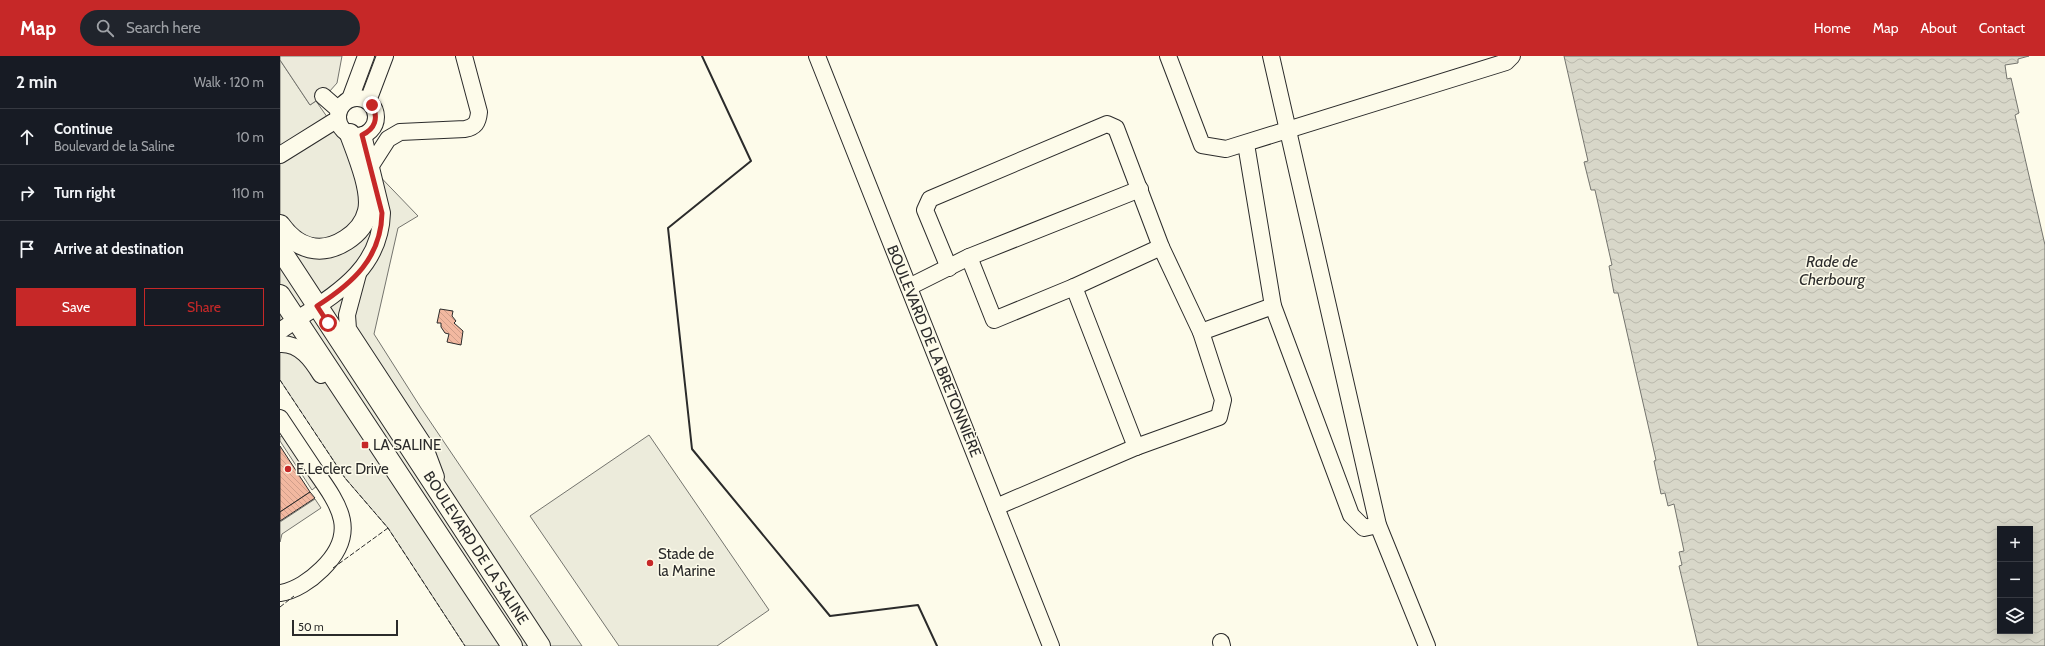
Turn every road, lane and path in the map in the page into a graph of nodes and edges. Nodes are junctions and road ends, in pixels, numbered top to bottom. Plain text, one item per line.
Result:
1 (355, 56) edge
2 (366, 56) edge
3 (385, 56) edge
4 (464, 56) edge
5 (817, 56) edge
6 (1168, 56) edge
7 (1272, 56) edge
8 (1512, 56) edge
9 (324, 96) dead end
10 (368, 101) junction
11 (352, 116) junction
12 (1288, 131) junction
13 (400, 132) junction
14 (1246, 144) junction
15 (280, 155) edge
16 (370, 167) junction
17 (1140, 189) junction
18 (280, 225) edge
19 (1161, 246) junction
20 (280, 249) edge
21 (969, 257) junction
22 (949, 268) junction
23 (358, 274) junction
24 (909, 286) junction
25 (1074, 287) junction
26 (280, 295) edge
27 (317, 306) junction
28 (1273, 306) junction
29 (296, 319) junction
30 (280, 330) edge
31 (1201, 332) junction
32 (280, 344) edge
33 (280, 418) edge
34 (1136, 447) junction
35 (447, 504) junction
36 (996, 506) junction
37 (426, 517) junction
38 (1378, 526) junction
39 (280, 593) edge
40 (512, 646) edge
41 (540, 646) edge
42 (1051, 646) edge
43 (1427, 646) edge

1 - 11 street
2 - 11 street
3 - 10 street
4 - 13 street
5 - 24 street, BOULEVARD DE LA BRETONNIÈRE
6 - 14 street
7 - 12 street
8 - 12 street
9 - 11 street
10 - 11 street
10 - 11 street
11 - 13 street
11 - 15 street
11 - 16 street
11 - 18 main road
12 - 14 street
12 - 38 street
13 - 16 street
14 - 28 street
16 - 23 street
17 - 19 street
17 - 21 street
17 - 22 street
19 - 25 street
19 - 31 street
20 - 27 main road, BOULEVARD DE LA SALINE
21 - 22 street
21 - 25 street
22 - 24 street
23 - 27 street
23 - 35 street
24 - 36 street, BOULEVARD DE LA BRETONNIÈRE
25 - 34 street
26 - 29 main road, BOULEVARD DE LA SALINE
27 - 29 street
27 - 35 main road, BOULEVARD DE LA SALINE
28 - 31 street
28 - 38 street
29 - 30 street
29 - 37 main road, BOULEVARD DE LA SALINE
31 - 34 street
32 - 37 street
33 - 39 street
34 - 36 street
35 - 41 main road, BOULEVARD DE LA SALINE
36 - 42 street, BOULEVARD DE LA BRETONNIÈRE
37 - 40 main road, BOULEVARD DE LA SALINE
38 - 43 street

